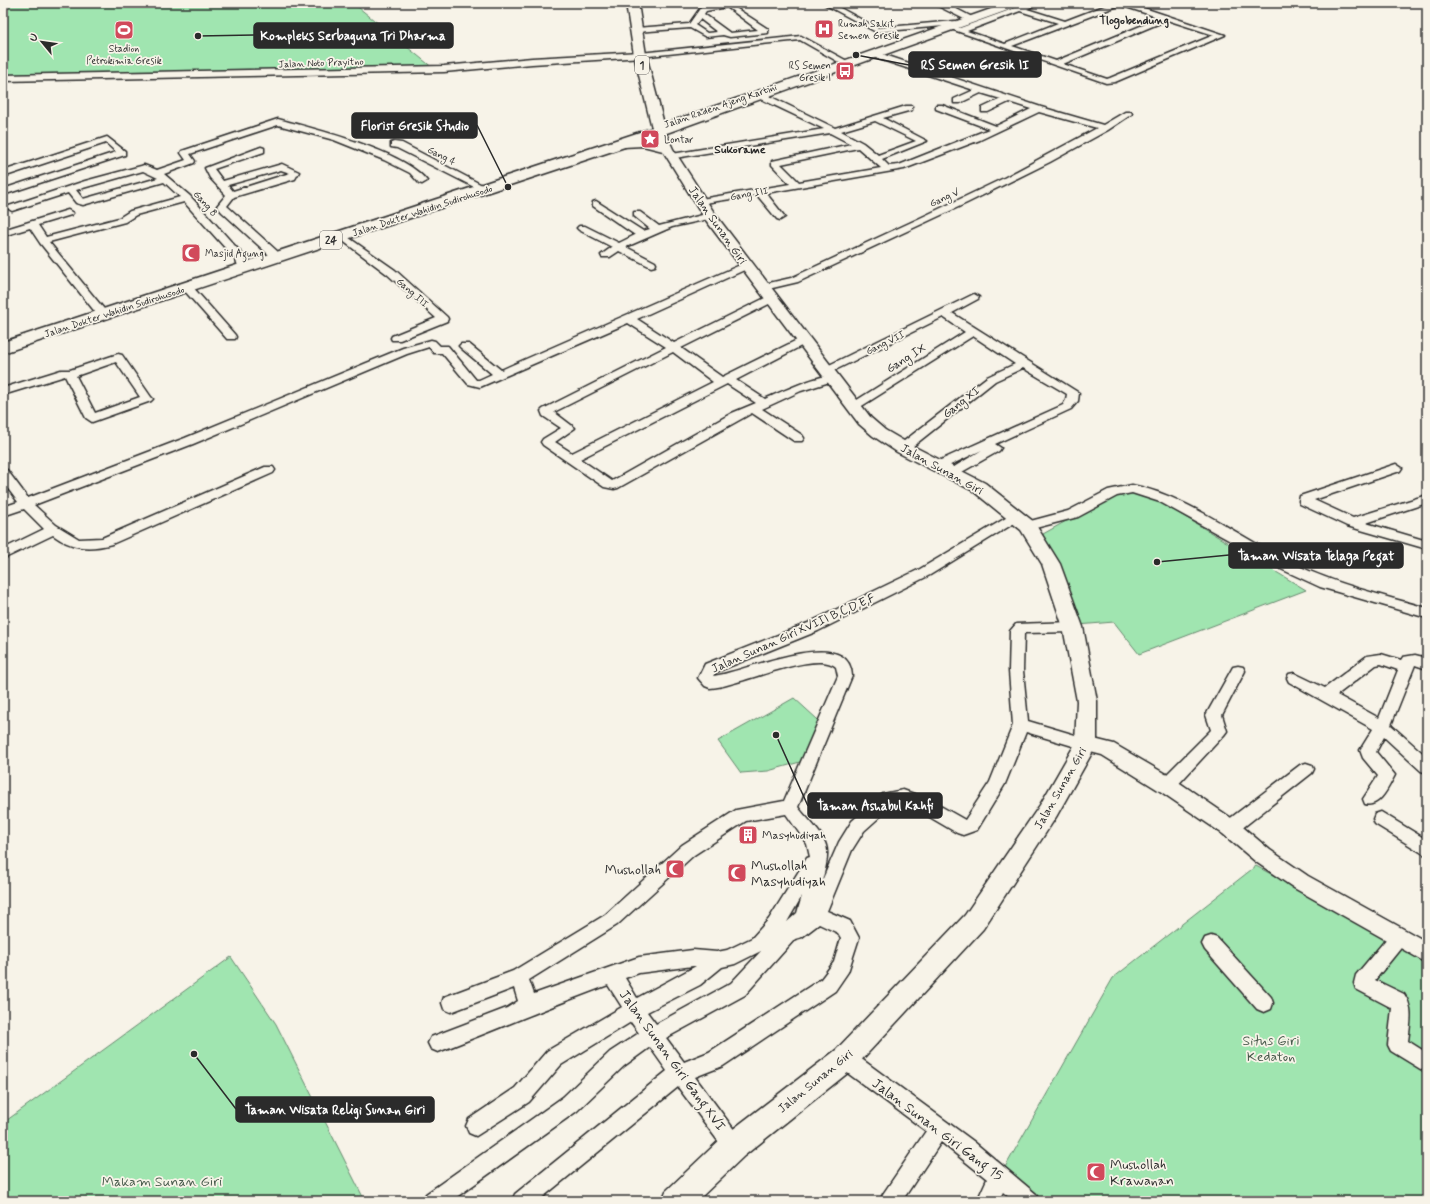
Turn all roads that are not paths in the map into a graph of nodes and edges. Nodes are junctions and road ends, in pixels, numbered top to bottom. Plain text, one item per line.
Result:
1 (632, 3) edge
2 (697, 3) edge
3 (737, 3) edge
4 (826, 3) edge
5 (936, 3) edge
6 (1036, 3) edge
7 (1118, 3) edge
8 (1122, 3) edge
9 (1002, 4) edge
10 (728, 5) junction
11 (1020, 6) edge
12 (702, 12) junction
13 (1168, 17) junction
14 (968, 18) junction
15 (1066, 23) junction
16 (636, 26) junction
17 (691, 26) junction
18 (956, 27) junction
19 (724, 33) junction
20 (1006, 46) junction
21 (640, 55) junction
22 (876, 55) junction
23 (845, 62) junction
24 (1056, 64) junction
25 (823, 72) junction
26 (3, 78) edge
27 (981, 90) junction
28 (760, 95) junction
29 (1009, 99) junction
30 (958, 101) dead end
31 (939, 107) dead end
32 (909, 108) dead end
33 (985, 110) dead end
34 (1038, 110) junction
35 (1128, 114) dead end
36 (876, 118) junction
37 (1105, 128) junction
38 (658, 129) junction
39 (996, 129) junction
40 (832, 131) junction
41 (82, 138) dead end
42 (623, 143) junction
43 (92, 145) junction
44 (394, 145) dead end
45 (860, 145) junction
46 (261, 150) dead end
47 (669, 153) junction
48 (878, 158) junction
49 (887, 169) junction
50 (157, 173) junction
51 (3, 174) edge
52 (166, 179) junction
53 (422, 181) dead end
54 (221, 184) junction
55 (798, 185) junction
56 (479, 186) junction
57 (70, 189) junction
58 (3, 192) edge
59 (760, 192) junction
60 (231, 196) junction
61 (187, 198) junction
62 (29, 202) junction
63 (596, 204) dead end
64 (12, 208) dead end
65 (705, 209) junction
66 (68, 213) dead end
67 (637, 214) dead end
68 (780, 217) dead end
69 (48, 219) junction
70 (32, 224) junction
71 (582, 228) dead end
72 (657, 229) junction
73 (3, 233) edge
74 (642, 235) junction
75 (342, 236) junction
76 (43, 241) junction
77 (618, 247) junction
78 (276, 255) junction
79 (606, 255) dead end
80 (242, 264) junction
81 (651, 264) dead end
82 (747, 265) junction
83 (187, 287) junction
84 (768, 292) junction
85 (974, 297) dead end
86 (100, 311) junction
87 (944, 313) junction
88 (629, 319) junction
89 (972, 332) junction
90 (232, 337) dead end
91 (396, 338) dead end
92 (806, 340) junction
93 (3, 342) edge
94 (465, 346) dead end
95 (3, 348) edge
96 (674, 348) junction
97 (1023, 364) junction
98 (70, 374) junction
99 (830, 374) junction
100 (500, 375) junction
101 (724, 380) junction
102 (3, 392) edge
103 (758, 406) junction
104 (853, 407) junction
105 (1067, 407) junction
106 (798, 438) dead end
107 (903, 448) junction
108 (570, 459) junction
109 (1396, 468) dead end
110 (945, 469) junction
111 (269, 470) dead end
112 (3, 473) edge
113 (1427, 498) edge
114 (25, 504) junction
115 (3, 512) edge
116 (1022, 521) junction
117 (1352, 523) junction
118 (55, 529) junction
119 (1427, 545) edge
120 (3, 555) edge
121 (1426, 611) edge
122 (1073, 627) junction
123 (1427, 664) edge
124 (1407, 667) junction
125 (1238, 671) dead end
126 (1294, 678) dead end
127 (1326, 695) junction
128 (1021, 725) junction
129 (1383, 727) junction
130 (1086, 744) junction
131 (1427, 768) edge
132 (1306, 769) dead end
133 (1167, 785) junction
134 (1371, 799) dead end
135 (790, 807) junction
136 (1381, 819) dead end
137 (1230, 828) junction
138 (1424, 842) edge
139 (817, 915) junction
140 (783, 928) junction
141 (1399, 937) junction
142 (1211, 944) dead end
143 (1427, 953) edge
144 (717, 960) junction
145 (612, 974) junction
146 (519, 977) junction
147 (1264, 1003) dead end
148 (452, 1004) dead end
149 (528, 1005) junction
150 (634, 1010) junction
151 (654, 1036) junction
152 (438, 1043) dead end
153 (845, 1059) junction
154 (1427, 1064) edge
155 (680, 1073) junction
156 (476, 1126) dead end
157 (932, 1139) dead end
158 (734, 1146) junction
159 (1000, 1176) junction
160 (434, 1201) edge
161 (522, 1201) edge
162 (676, 1201) edge
163 (890, 1201) edge
164 (987, 1201) edge
165 (1029, 1201) edge

1 - 16 highway, 1
2 - 12 street
3 - 10 street
4 - 18 street
5 - 14 main road
6 - 11 street
7 - 15 street
8 - 13 street
9 - 14 highway, Jalan Raden Ajeng Kartini
10 - 12 street
10 - 19 street
11 - 15 street
11 - 18 highway, Jalan Raden Ajeng Kartini
12 - 17 street
12 - 19 street
13 - 24 street
13 - 24 street
14 - 18 highway, Jalan Raden Ajeng Kartini
15 - 20 street
16 - 17 street
16 - 21 highway, 1
17 - 19 street
18 - 20 street
18 - 22 highway, Jalan Raden Ajeng Kartini
18 - 23 highway, Jalan Raden Ajeng Kartini
20 - 24 street
21 - 23 street
21 - 26 street, Jalan Noto Prayitno
21 - 38 highway, 1
22 - 25 highway, Jalan Raden Ajeng Kartini
22 - 27 street
23 - 25 highway, Jalan Raden Ajeng Kartini
25 - 28 highway, Jalan Raden Ajeng Kartini
25 - 38 highway, Jalan Raden Ajeng Kartini
27 - 29 street
27 - 30 street
28 - 38 highway, Jalan Raden Ajeng Kartini
28 - 40 street
29 - 33 street
29 - 34 street
31 - 39 street
32 - 36 street
34 - 37 street
34 - 39 street, Gang III
35 - 37 street, Gang V
36 - 40 street
36 - 48 street
37 - 84 street, Gang V
38 - 42 highway, Jalan Dokter Wahidin Sudirohusodo / 24
38 - 47 main road, Jalan Sunan Giri
38 - 56 highway, Jalan Dokter Wahidin Sudirohusodo / 24
39 - 49 street, Gang III
40 - 45 street
40 - 47 street
41 - 43 street
42 - 47 main road
42 - 75 highway, Jalan Dokter Wahidin Sudirohusodo / 24
43 - 51 street
43 - 58 street
44 - 56 street, Gang 4
45 - 48 street
45 - 55 street
46 - 54 street
47 - 65 main road, Jalan Sunan Giri
48 - 49 street
49 - 55 street, Gang III
50 - 52 street, Gang 8
50 - 53 street
50 - 57 street, Gang 8
52 - 57 street
52 - 61 street, Gang 8
54 - 60 street
54 - 60 street
55 - 59 street, Gang III
56 - 78 highway, Jalan Dokter Wahidin Sudirohusodo / 24
57 - 62 street
59 - 65 street, Gang III
59 - 68 street
60 - 78 street
61 - 76 street
61 - 80 street, Gang 8
62 - 64 street
62 - 69 street
63 - 74 street
65 - 72 street, Gang III
65 - 82 main road, Jalan Sunan Giri
66 - 69 street
67 - 72 street
69 - 70 street
70 - 73 street
70 - 76 street
71 - 77 street
72 - 74 street, Gang III
74 - 77 street, Gang III
75 - 78 highway, Jalan Dokter Wahidin Sudirohusodo / 24
75 - 91 street, Gang III
76 - 86 street
77 - 79 street, Gang III
77 - 81 street
78 - 80 highway, Jalan Dokter Wahidin Sudirohusodo / 24
78 - 83 highway, Jalan Dokter Wahidin Sudirohusodo / 24
80 - 86 highway, Jalan Dokter Wahidin Sudirohusodo / 24
82 - 84 main road, Jalan Sunan Giri
82 - 88 street
83 - 90 street
83 - 95 highway, Jalan Dokter Wahidin Sudirohusodo / 24
84 - 92 main road, Jalan Sunan Giri
84 - 96 street, Gang V
85 - 87 street, Gang VII
86 - 93 highway, Jalan Dokter Wahidin Sudirohusodo / 24
87 - 89 street
87 - 99 street, Gang VII
88 - 96 street
88 - 100 street
89 - 97 street
89 - 104 street, Gang IX
92 - 99 main road, Jalan Sunan Giri
92 - 101 street
94 - 100 street
96 - 101 street
96 - 108 street, Gang V
97 - 105 street
97 - 107 street, Gang XI
98 - 98 street
98 - 102 street
99 - 103 street, Gang VII
99 - 104 main road, Jalan Sunan Giri
100 - 114 street
101 - 103 street
101 - 108 street
103 - 106 street
103 - 108 street, Gang VII
104 - 107 main road, Jalan Sunan Giri
105 - 110 street
105 - 110 street
107 - 110 main road, Jalan Sunan Giri
109 - 117 street
110 - 116 main road, Jalan Sunan Giri
111 - 118 street
112 - 114 street
113 - 117 street
114 - 115 street
114 - 118 street
116 - 121 street
116 - 122 main road, Jalan Sunan Giri
116 - 135 street, Jalan Sunan Giri XVIII B,C,D,E,F
117 - 119 street
118 - 120 street
122 - 128 street
122 - 130 main road, Jalan Sunan Giri
123 - 124 street
124 - 127 street
124 - 129 street
125 - 133 street
126 - 127 street
127 - 129 street
128 - 130 street
128 - 139 street
129 - 131 street
129 - 134 street
130 - 133 street
130 - 153 main road, Jalan Sunan Giri
132 - 137 street
133 - 137 street
135 - 140 street
135 - 146 street
136 - 138 street
137 - 141 street
139 - 140 street
139 - 155 street
140 - 144 street
140 - 151 street
141 - 143 street
141 - 154 street
142 - 147 street
144 - 145 street
144 - 150 street
145 - 149 street
145 - 150 street, Jalan Sunan Giri Gang XVI
146 - 148 street
146 - 149 street
149 - 152 street
150 - 151 street, Jalan Sunan Giri Gang XVI
150 - 156 street
151 - 155 street, Jalan Sunan Giri Gang XVI
151 - 160 street
153 - 158 main road, Jalan Sunan Giri
153 - 159 street, Jalan Sunan Giri Gang 15
155 - 158 street, Jalan Sunan Giri Gang XVI
155 - 161 street
157 - 163 street
158 - 162 main road, Jalan Sunan Giri
159 - 164 street
159 - 165 street, Jalan Sunan Giri Gang 15

